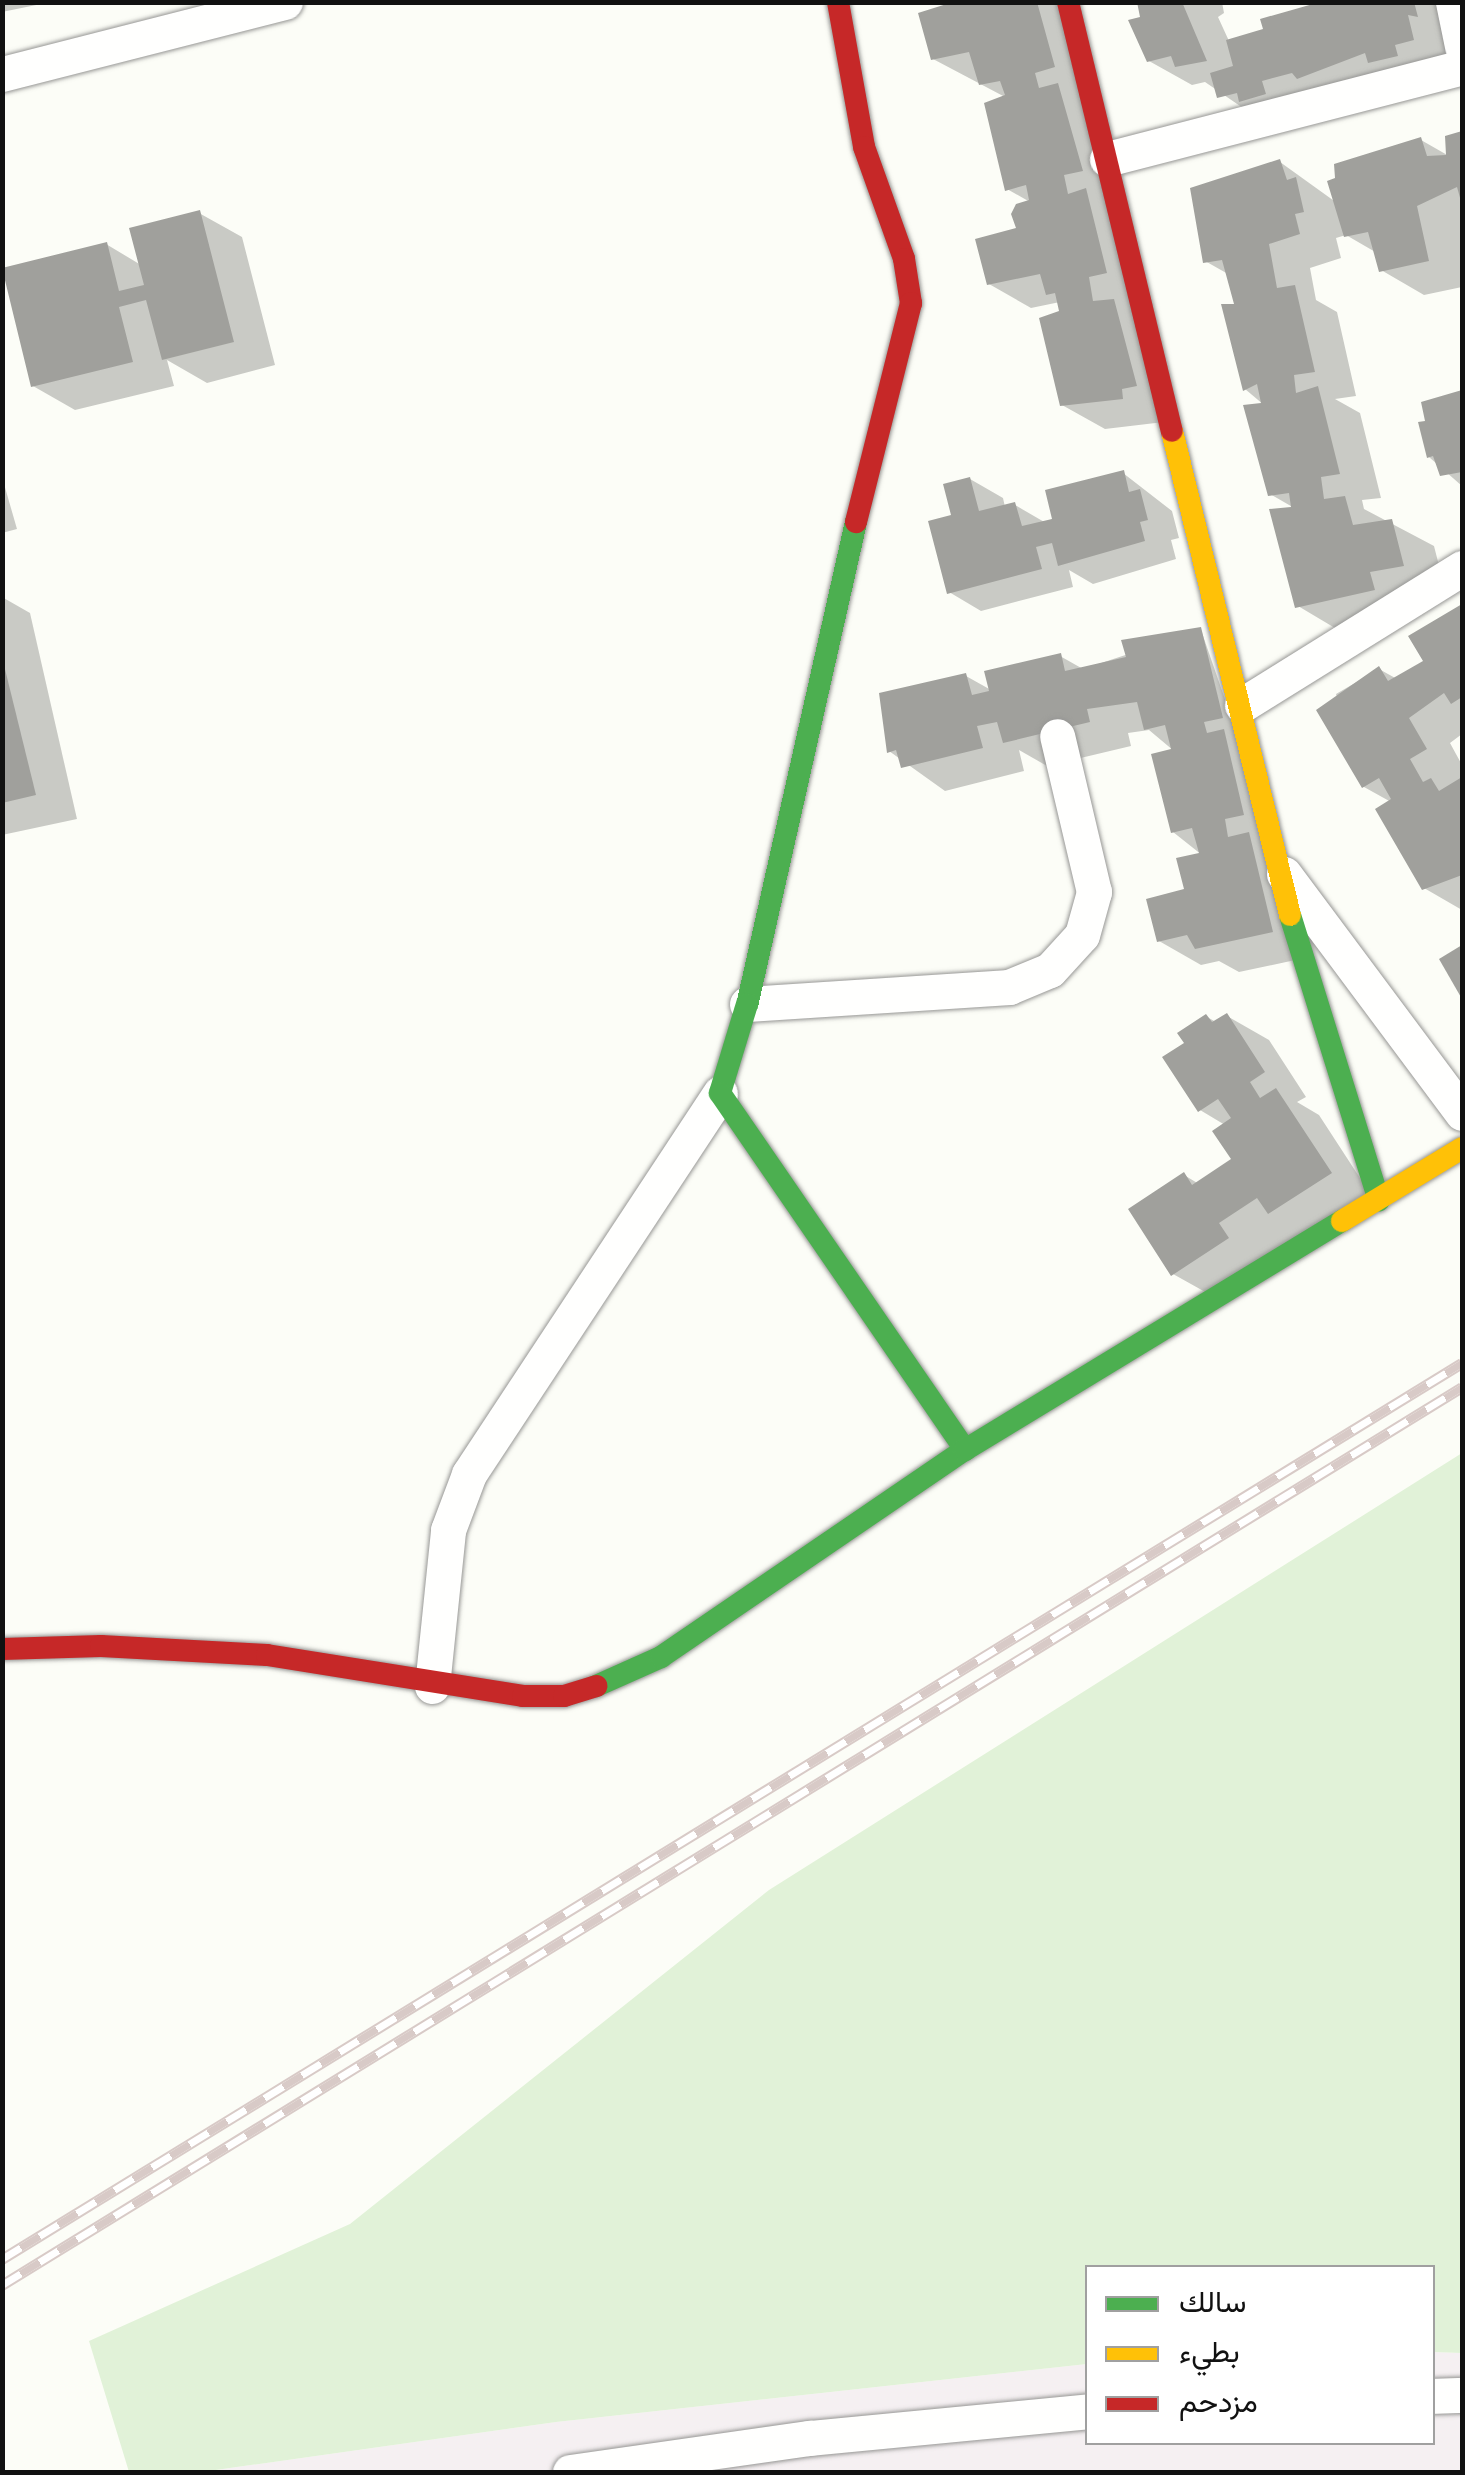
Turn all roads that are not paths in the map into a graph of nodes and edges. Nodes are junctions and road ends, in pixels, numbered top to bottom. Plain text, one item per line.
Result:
1 (284, 2) edge
2 (838, 2) edge
3 (1068, 2) edge
4 (1453, 2) edge
5 (1462, 46) edge
6 (1462, 67) edge
7 (2, 74) edge
8 (1107, 159) junction
9 (1462, 568) edge
10 (1242, 705) junction
11 (1057, 736) dead end
12 (1284, 874) junction
13 (747, 1004) junction
14 (720, 1092) junction
15 (1462, 1113) edge
16 (1462, 1148) edge
17 (1379, 1200) junction
18 (966, 1450) junction
19 (2, 1650) edge
20 (432, 1686) junction
21 (1462, 2395) edge
22 (1435, 2396) edge
23 (1085, 2411) edge
24 (570, 2472) edge

1 - 7 street
2 - 13 street
3 - 8 street
4 - 5 street
6 - 8 street
8 - 10 street
9 - 10 street
10 - 12 street
11 - 13 street
12 - 15 street
12 - 17 street
13 - 14 street
14 - 18 street
14 - 20 street
16 - 17 street
17 - 18 street
18 - 20 street
19 - 20 street
21 - 22 street
23 - 24 street

